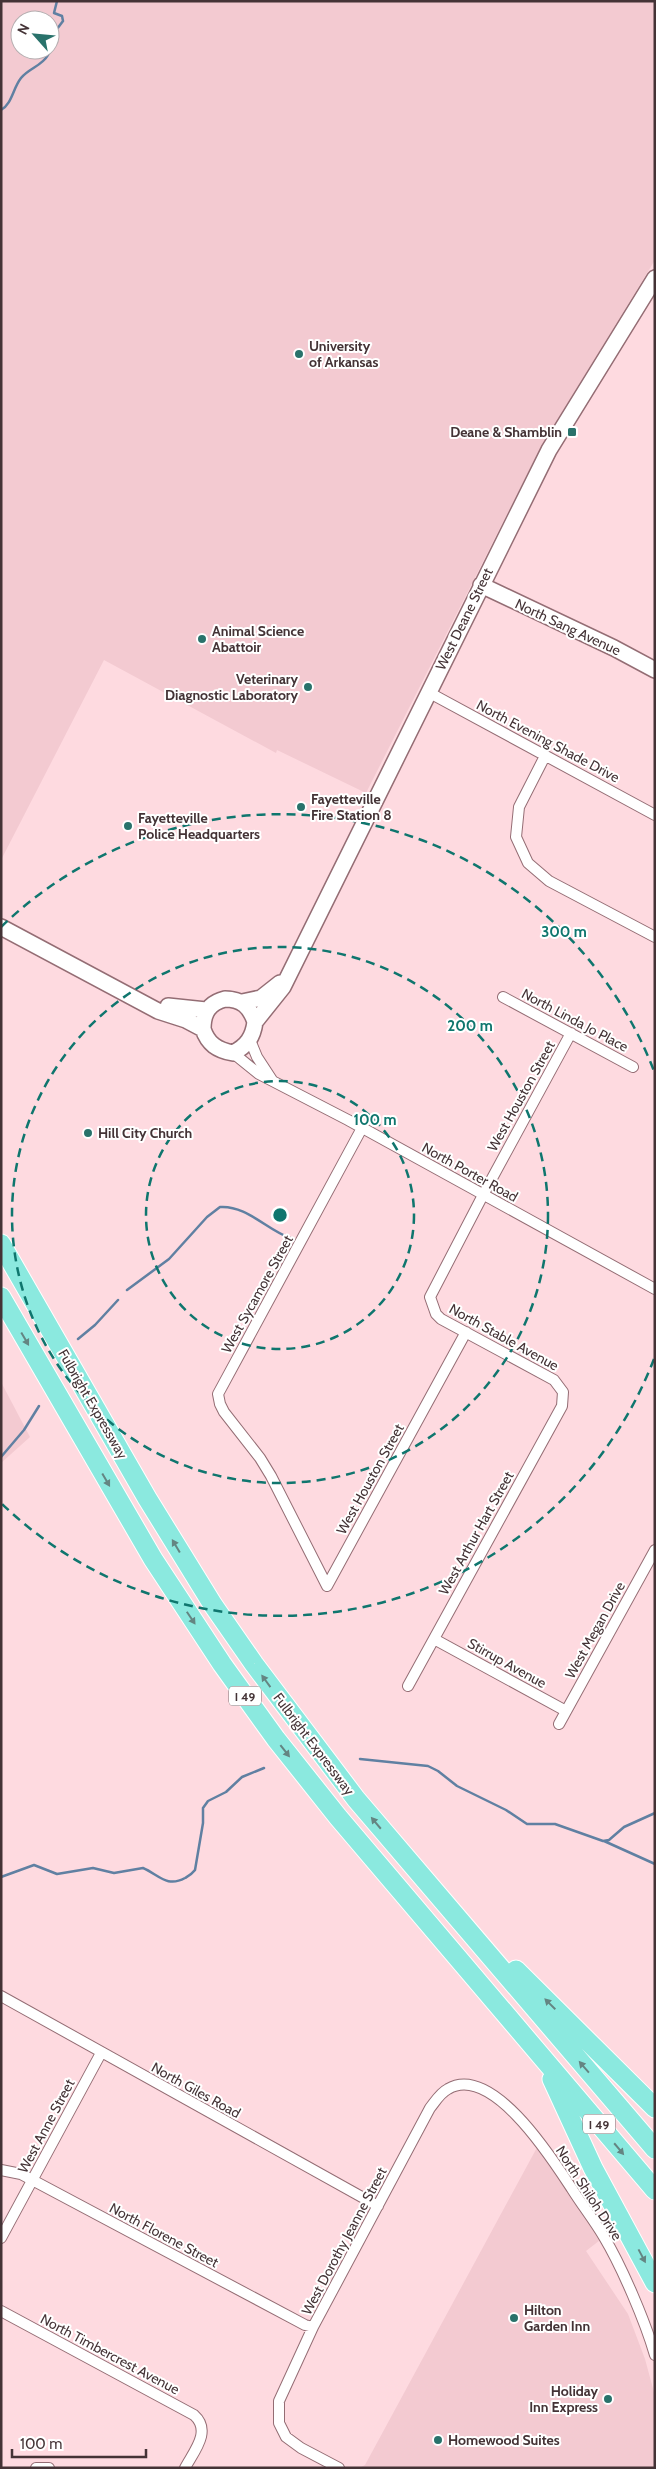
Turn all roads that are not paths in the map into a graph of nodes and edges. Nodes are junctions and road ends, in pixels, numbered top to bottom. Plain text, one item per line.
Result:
1 (655, 278) edge
2 (481, 585) junction
3 (655, 670) edge
4 (428, 692) junction
5 (545, 756) junction
6 (655, 815) edge
7 (1, 927) edge
8 (655, 937) edge
9 (291, 971) junction
10 (503, 997) dead end
11 (242, 1002) junction
12 (149, 1006) junction
13 (206, 1010) junction
14 (255, 1022) junction
15 (202, 1029) junction
16 (571, 1033) junction
17 (250, 1040) junction
18 (233, 1053) junction
19 (633, 1067) dead end
20 (272, 1080) junction
21 (362, 1128) junction
22 (483, 1195) junction
23 (1, 1232) edge
24 (1, 1244) edge
25 (15, 1268) junction
26 (655, 1289) edge
27 (1, 1297) edge
28 (432, 1306) joint
29 (466, 1332) junction
30 (562, 1392) joint
31 (655, 1550) edge
32 (327, 1586) joint
33 (434, 1639) junction
34 (408, 1686) dead end
35 (566, 1711) junction
36 (560, 1724) dead end
37 (408, 1860) junction
38 (1, 1996) edge
39 (101, 2053) junction
40 (542, 2058) junction
41 (457, 2086) joint
42 (633, 2088) junction
43 (655, 2108) edge
44 (655, 2115) edge
45 (655, 2150) edge
46 (1, 2170) edge
47 (32, 2180) junction
48 (655, 2190) edge
49 (378, 2206) junction
50 (1, 2238) edge
51 (655, 2283) edge
52 (1, 2311) edge
53 (313, 2327) junction
54 (655, 2355) edge
55 (36, 2468) edge
56 (49, 2468) edge
57 (186, 2468) edge
58 (339, 2468) edge

1 - 2 street, West Deane Street
2 - 3 street, North Sang Avenue
2 - 4 street, West Deane Street
4 - 5 street, North Evening Shade Drive
4 - 9 street, West Deane Street
5 - 6 street, North Evening Shade Drive
5 - 8 street
7 - 12 street
9 - 11 street, West Deane Street
9 - 14 street, West Deane Street
10 - 16 street, North Linda Jo Place
11 - 13 street
11 - 14 street
12 - 13 street
12 - 15 street
13 - 15 street
14 - 17 street
15 - 18 street
16 - 19 street, North Linda Jo Place
16 - 22 street, West Houston Street
17 - 18 street
17 - 20 street, North Porter Road
18 - 20 street, North Porter Road
20 - 21 street, North Porter Road
21 - 22 street, North Porter Road
21 - 32 street, West Sycamore Street
22 - 26 street, North Porter Road
22 - 28 street, West Houston Street
23 - 25 highway
24 - 25 highway, Fulbright Expressway / I 49
37 -> 25 highway, Fulbright Expressway / I 49
27 -> 40 highway, Fulbright Expressway / I 49
28 - 29 street, North Stable Avenue
29 - 30 street, North Stable Avenue
29 - 32 street, West Houston Street
30 - 33 street, West Arthur Hart Street
31 - 35 street, West Megan Drive
33 - 34 street, West Arthur Hart Street
33 - 35 street, Stirrup Avenue
35 - 36 street, West Megan Drive
42 -> 37 highway
45 -> 37 highway, Fulbright Expressway / I 49
38 - 39 street, North Giles Road
39 - 47 street, West Anne Street
39 - 49 street, North Giles Road
40 -> 48 highway, Fulbright Expressway / I 49
40 -> 51 highway
41 - 49 street, West Dorothy Jeanne Street
41 - 54 street, North Shiloh Drive
42 - 43 highway
42 - 44 highway
46 - 47 street, North Florene Street
47 - 50 street, West Anne Street
47 - 53 street, North Florene Street
49 - 53 street, West Dorothy Jeanne Street
52 - 57 street, North Timbercrest Avenue
53 - 58 street, West Dorothy Jeanne Street
55 - 56 street

